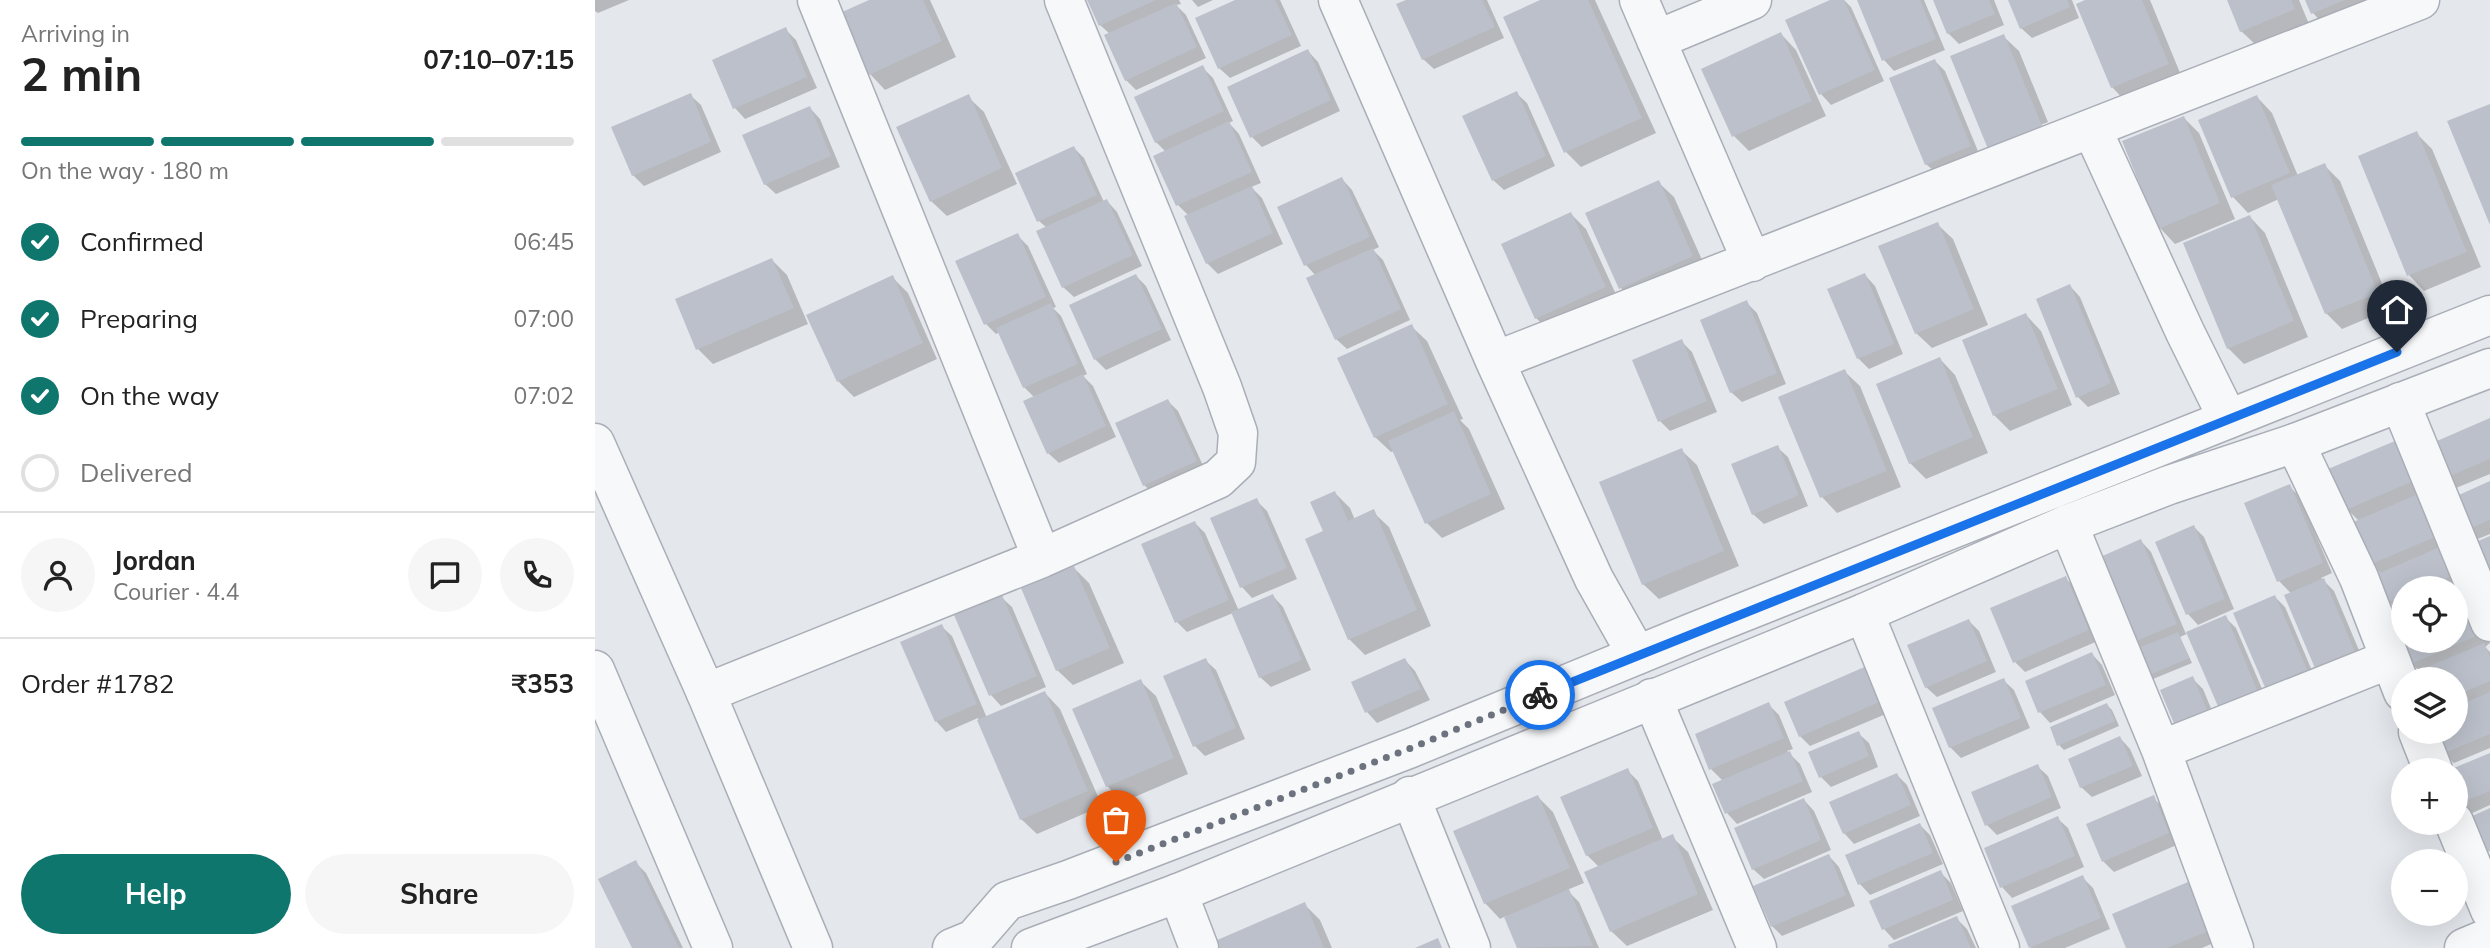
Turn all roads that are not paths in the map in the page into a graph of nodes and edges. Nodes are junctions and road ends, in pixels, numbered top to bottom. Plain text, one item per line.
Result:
1 (817, 0) edge
2 (1064, 0) edge
3 (1338, 0) edge
4 (1639, 0) edge
5 (1752, 0) edge
6 (2420, 0) edge
7 (1656, 40) junction
8 (2092, 129) junction
9 (1752, 261) junction
10 (2490, 316) edge
11 (2397, 352) junction
12 (1495, 361) junction
13 (2490, 368) edge
14 (2408, 399) junction
15 (2228, 419) junction
16 (595, 443) edge
17 (2295, 443) junction
18 (2068, 524) junction
19 (1042, 558) junction
20 (1864, 612) junction
21 (2490, 622) edge
22 (1715, 623) junction
23 (1637, 656) junction
24 (1733, 665) junction
25 (2393, 667) edge
26 (595, 670) edge
27 (2391, 678) edge
28 (706, 693) junction
29 (1652, 698) junction
30 (2161, 750) junction
31 (1410, 796) junction
32 (2459, 835) edge
33 (1178, 893) junction
34 (2490, 910) edge
35 (2490, 937) edge
36 (978, 945) edge
37 (713, 948) edge
38 (813, 948) edge
39 (1031, 948) edge
40 (1199, 948) edge
41 (1471, 948) edge
42 (1757, 948) edge
43 (2000, 948) edge
44 (2234, 948) edge
45 (2464, 948) edge

1 - 19 street
2 - 19 street
3 - 12 street
4 - 7 street
5 - 7 street
6 - 8 street
7 - 9 street
8 - 9 street
8 - 15 street
9 - 12 street
10 - 11 street
11 - 14 street
11 - 15 street
12 - 23 street
13 - 14 street
14 - 17 street
14 - 21 street
15 - 22 street
16 - 28 street
17 - 18 street
17 - 25 street
18 - 20 street
18 - 30 street
19 - 28 street
20 - 24 street
20 - 43 street
22 - 23 street
22 - 24 street
23 - 36 street
24 - 29 street
26 - 37 street
27 - 30 street
28 - 38 street
29 - 31 street
29 - 42 street
30 - 44 street
31 - 33 street
31 - 41 street
32 - 34 street
33 - 39 street
33 - 40 street
35 - 45 street

